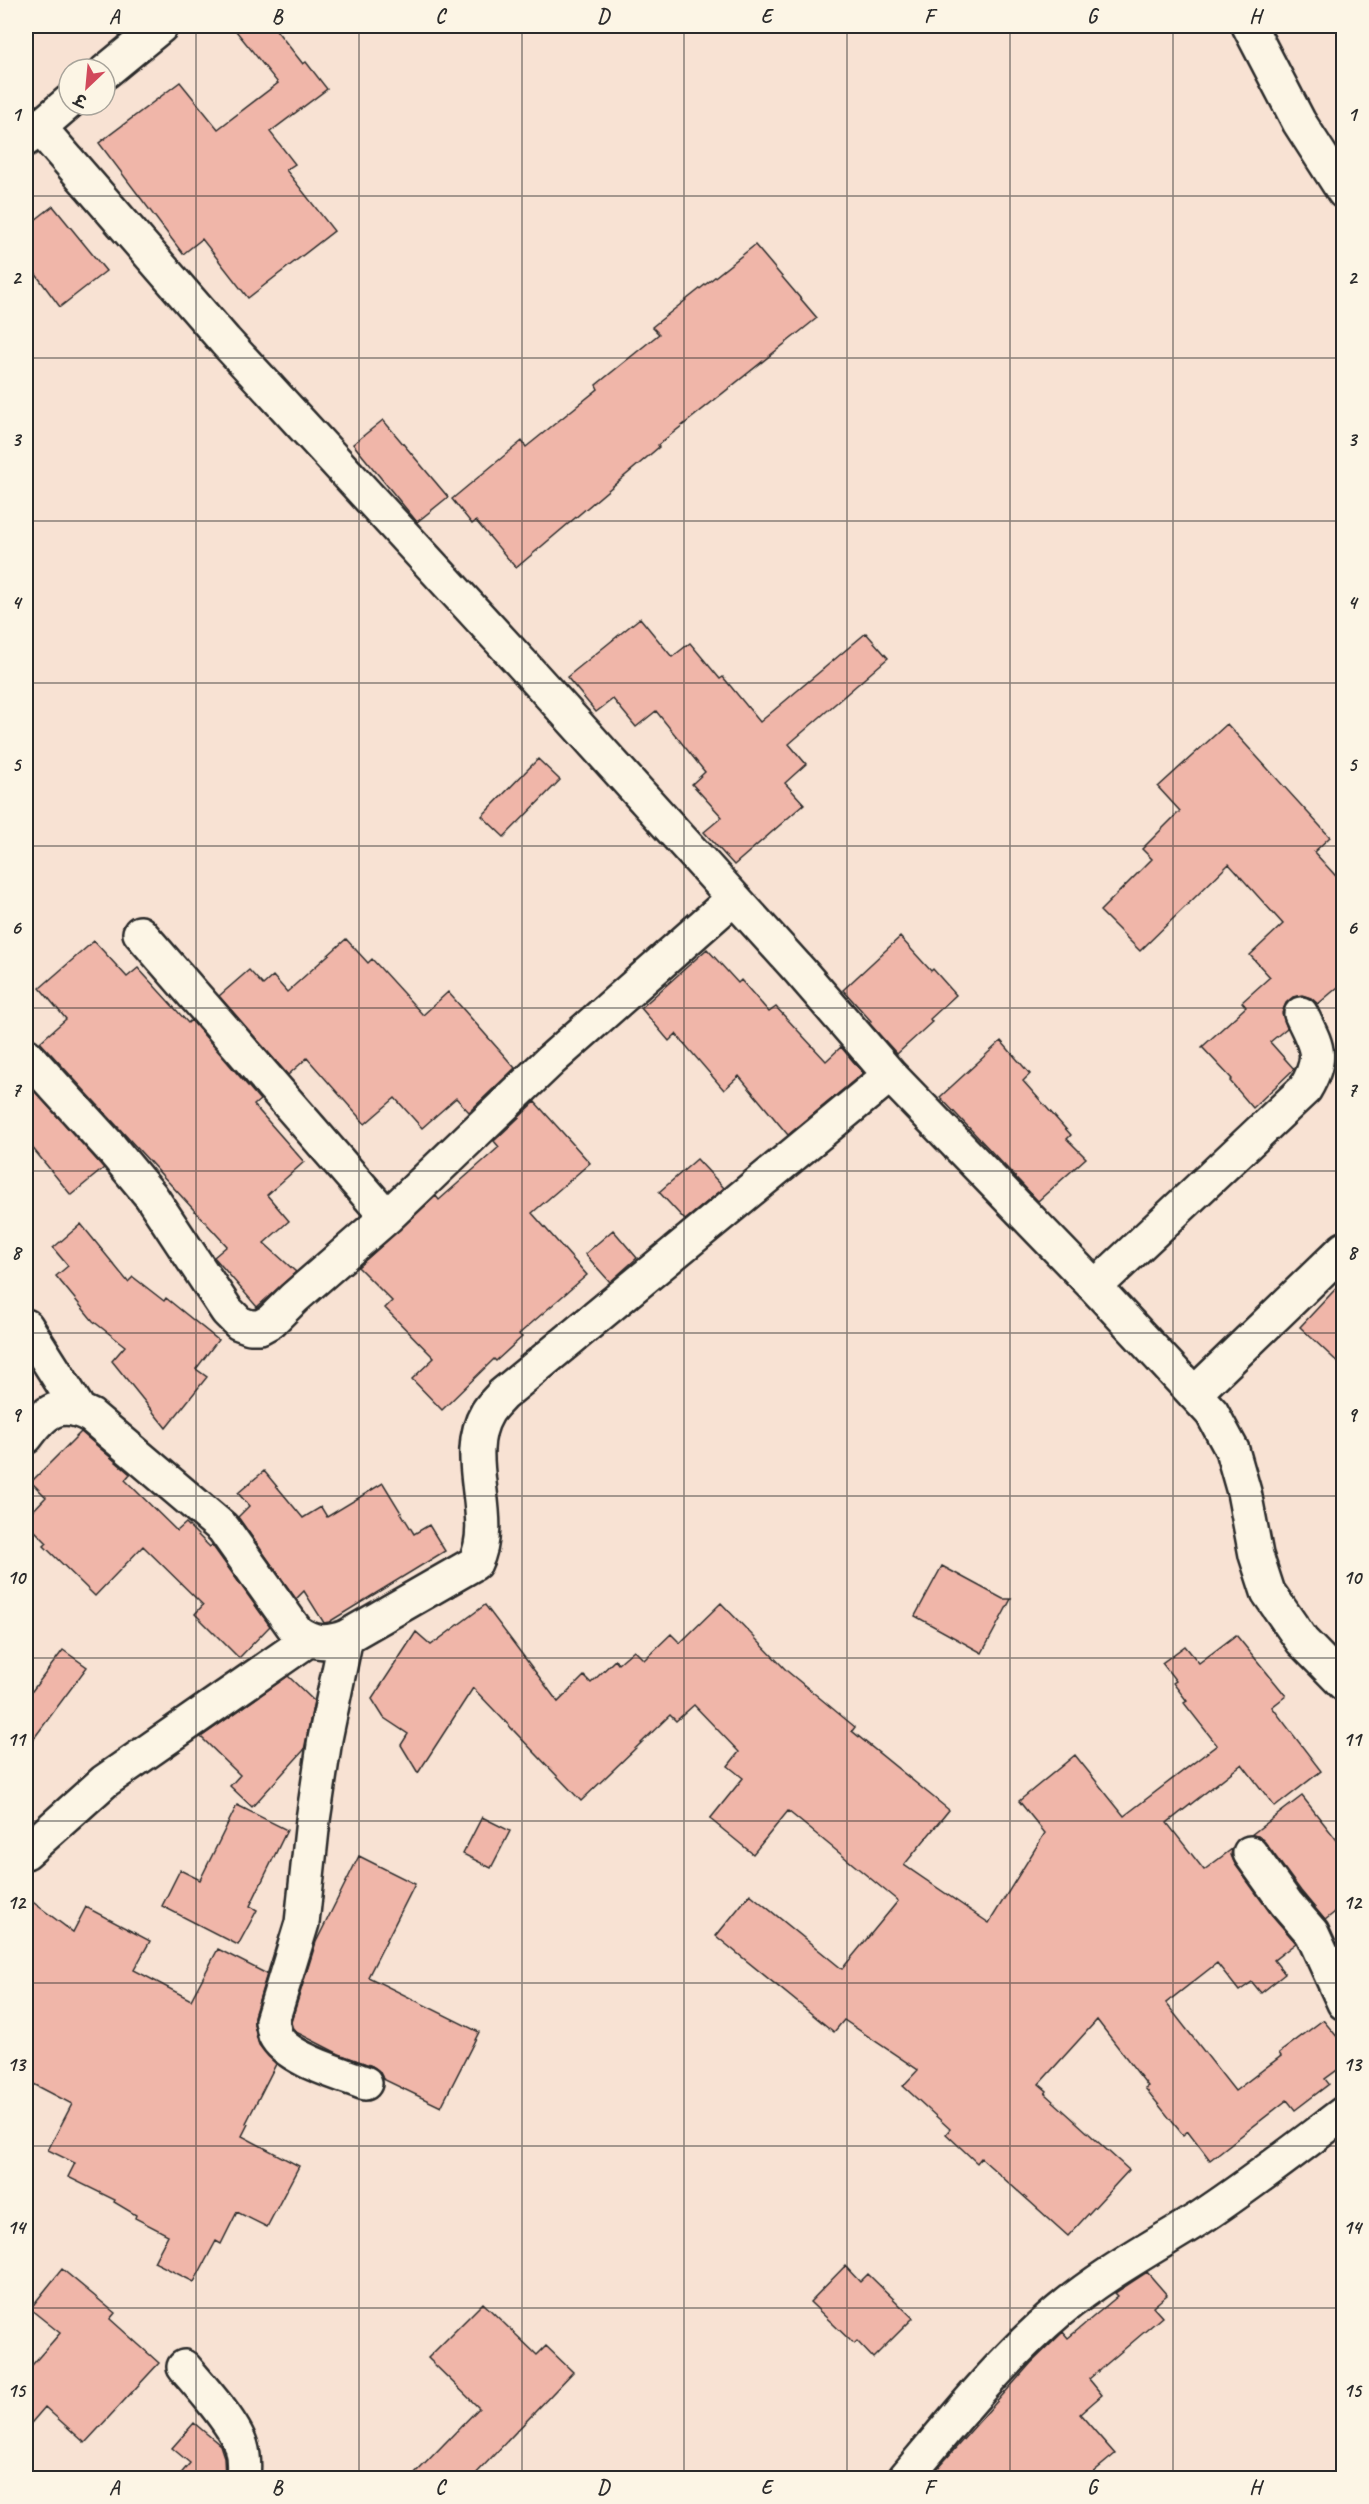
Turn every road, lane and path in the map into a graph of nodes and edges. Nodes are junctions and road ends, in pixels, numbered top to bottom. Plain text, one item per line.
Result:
1 (160, 26) edge
2 (1249, 26) edge
3 (117, 62) edge
4 (57, 112) edge
5 (32, 133) edge
6 (1344, 192) edge
7 (734, 898) junction
8 (140, 933) dead end
9 (1301, 1014) dead end
10 (26, 1055) edge
11 (890, 1075) junction
12 (387, 1217) junction
13 (1344, 1249) edge
14 (1095, 1287) junction
15 (26, 1326) edge
16 (1194, 1394) junction
17 (78, 1408) junction
18 (26, 1437) edge
19 (346, 1637) junction
20 (308, 1640) junction
21 (1344, 1684) edge
22 (26, 1852) edge
23 (1250, 1853) dead end
24 (1344, 2003) edge
25 (365, 2083) dead end
26 (1344, 2113) edge
27 (184, 2367) dead end
28 (243, 2478) edge
29 (905, 2478) edge

1 - 3 street
2 - 6 street
4 - 5 street
5 - 7 street
7 - 11 street
7 - 12 street
8 - 12 street
9 - 14 street
10 - 12 street
11 - 14 street
11 - 19 street
13 - 16 street
14 - 16 street
15 - 17 street
16 - 21 street
17 - 18 street
17 - 20 street
19 - 20 street
19 - 25 street
20 - 22 street
23 - 24 street
26 - 29 street
27 - 28 street

